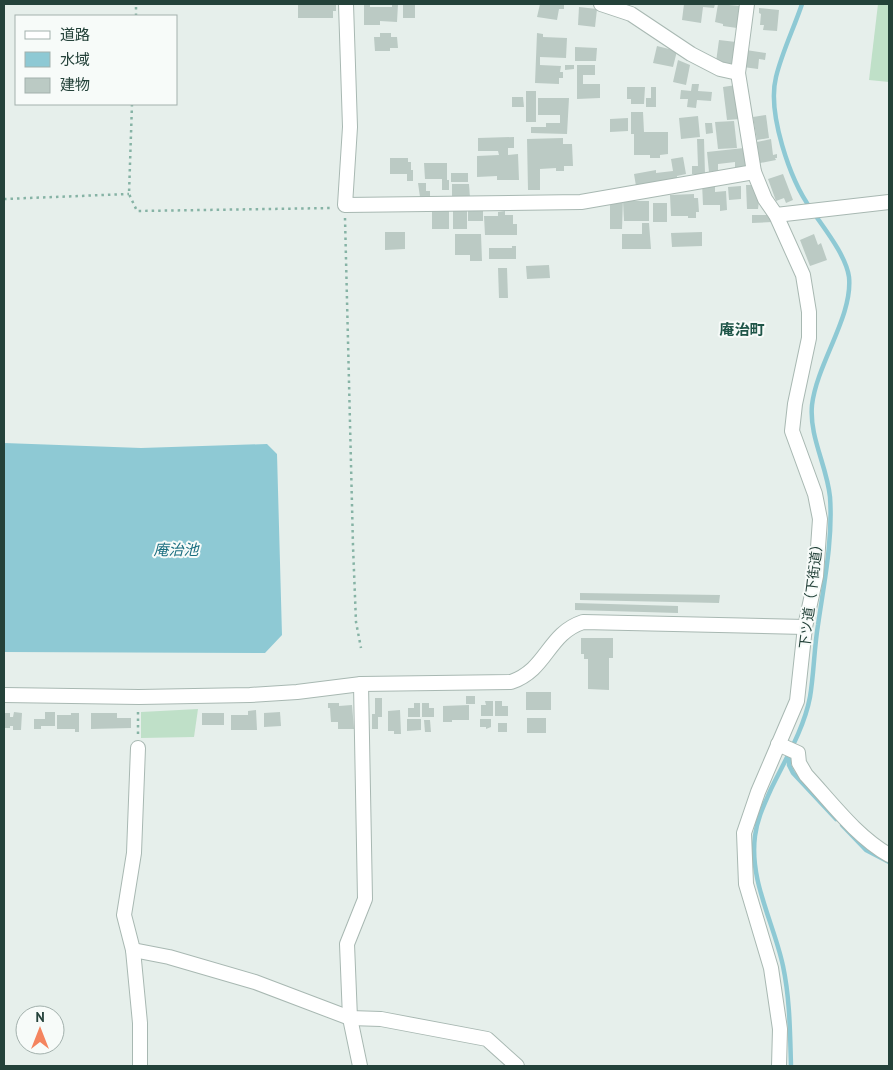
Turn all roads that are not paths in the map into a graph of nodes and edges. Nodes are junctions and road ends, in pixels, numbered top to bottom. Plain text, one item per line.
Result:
1 (346, 4) edge
2 (601, 4) edge
3 (747, 4) edge
4 (738, 73) junction
5 (754, 172) junction
6 (889, 202) edge
7 (776, 215) junction
8 (805, 628) junction
9 (361, 684) junction
10 (4, 694) edge
11 (778, 744) junction
12 (138, 748) road end
13 (889, 855) edge
14 (133, 950) junction
15 (350, 1018) junction
16 (140, 1066) edge
17 (360, 1066) edge
18 (517, 1066) edge
19 (779, 1066) edge

1 - 5 street
2 - 4 street
3 - 4 street, 下ツ道（下街道）
4 - 5 street, 下ツ道（下街道）
5 - 7 street, 下ツ道（下街道）
6 - 7 street
7 - 8 street, 下ツ道（下街道）
8 - 9 street
8 - 11 street, 下ツ道（下街道）
9 - 10 street
9 - 15 street
11 - 13 street
11 - 19 street, 下ツ道（下街道）
12 - 14 street
14 - 15 street
14 - 16 street
15 - 17 street
15 - 18 street

